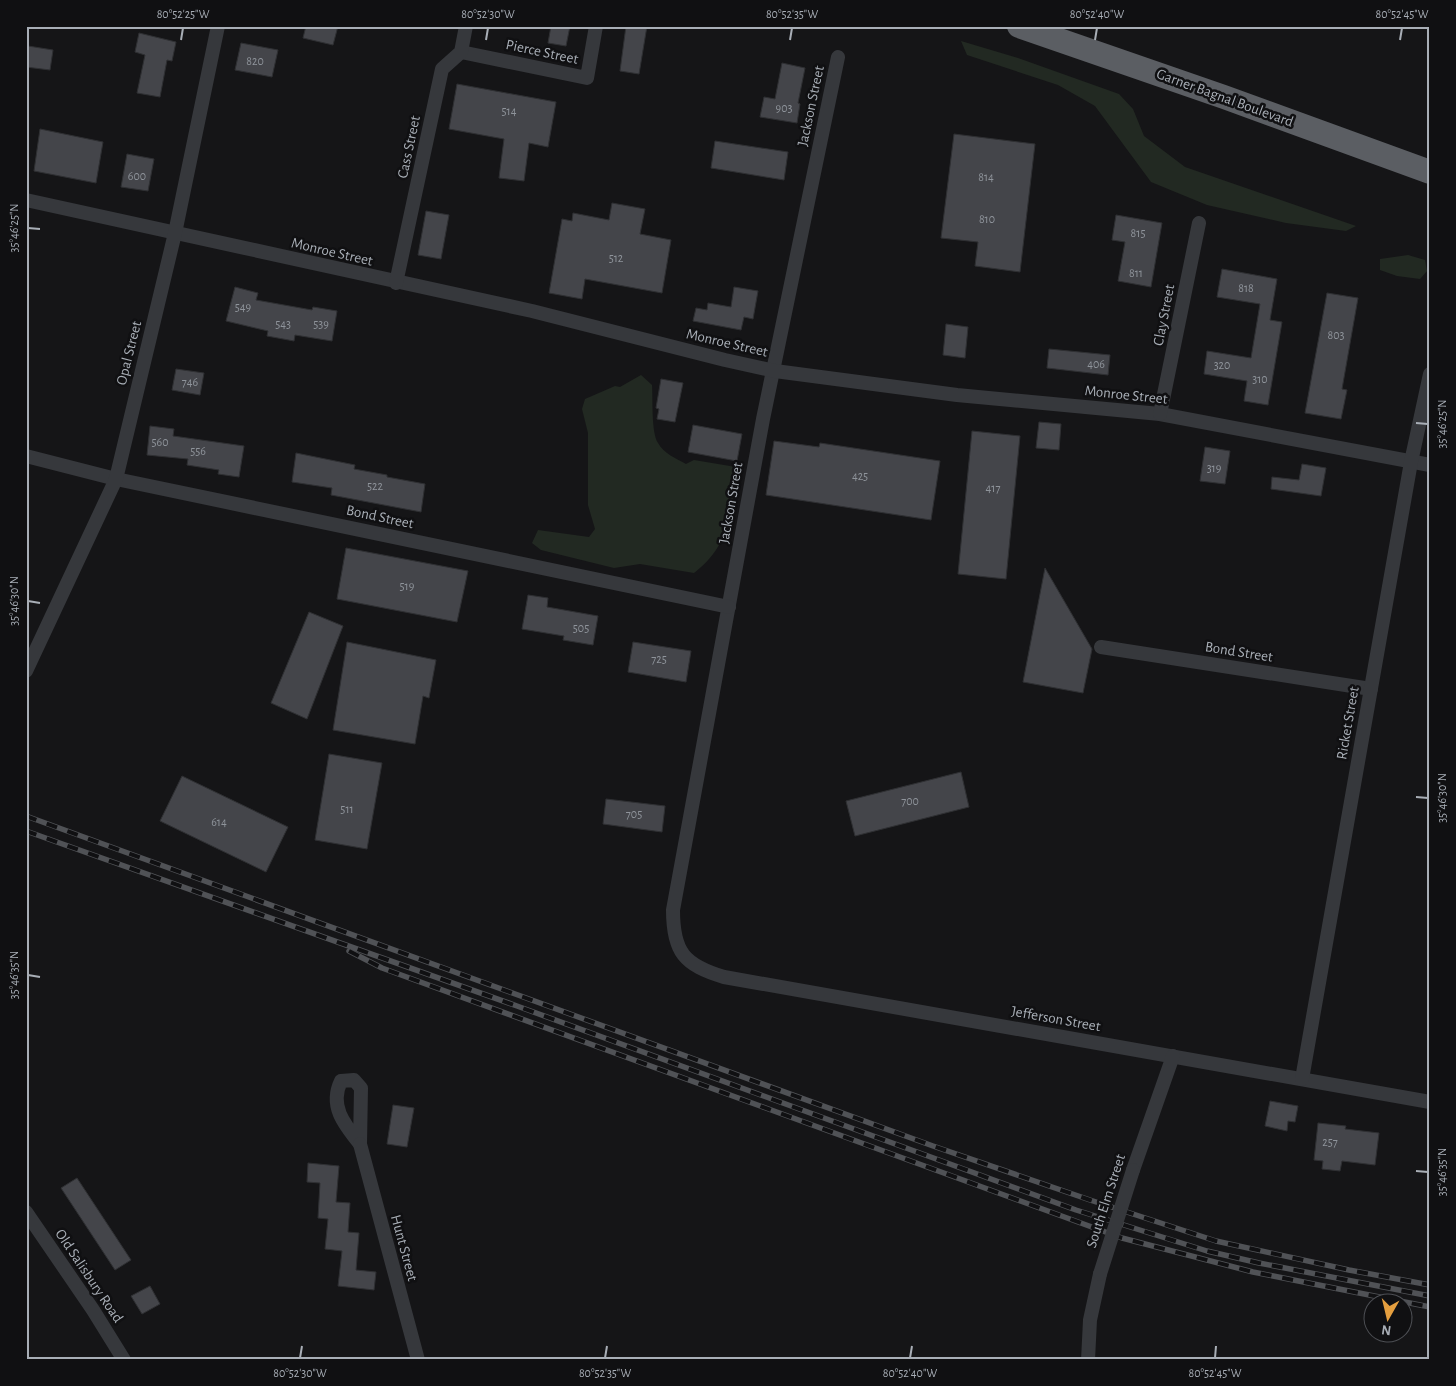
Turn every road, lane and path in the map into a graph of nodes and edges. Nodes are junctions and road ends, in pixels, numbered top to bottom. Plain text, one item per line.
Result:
1 (218, 26) edge
2 (466, 26) edge
3 (596, 26) edge
4 (1019, 26) edge
5 (461, 52) junction
6 (838, 57) dead end
7 (1430, 172) edge
8 (26, 200) edge
9 (1199, 223) dead end
10 (175, 234) junction
11 (396, 283) junction
12 (775, 370) junction
13 (1430, 374) edge
14 (1160, 414) junction
15 (26, 456) edge
16 (1411, 462) junction
17 (1430, 465) edge
18 (116, 479) junction
19 (729, 607) junction
20 (1101, 647) dead end
21 (26, 671) edge
22 (1371, 689) junction
23 (683, 955) joint
24 (1173, 1056) junction
25 (1302, 1079) junction
26 (1430, 1102) edge
27 (360, 1144) dead end
28 (26, 1212) edge
29 (124, 1360) edge
30 (418, 1360) edge
31 (1088, 1360) edge

1 - 10 street, Opal Street
2 - 5 street
3 - 5 street, Pierce Street
4 - 7 highway, Garner Bagnal Boulevard
5 - 11 street, Cass Street
6 - 12 street, Jackson Street
8 - 10 street, Monroe Street
9 - 14 street, Clay Street
10 - 11 street, Monroe Street
10 - 18 street, Opal Street
11 - 12 street, Monroe Street
12 - 14 street, Monroe Street
12 - 19 street, Jackson Street
13 - 16 street, Ricket Street
14 - 16 street, Monroe Street
15 - 18 street, Bond Street
16 - 17 street, Monroe Street
16 - 22 street, Ricket Street
18 - 19 street, Bond Street
18 - 21 street, Opal Street
19 - 23 street, Jackson Street
20 - 22 street, Bond Street
22 - 25 street, Ricket Street
23 - 24 street, Jefferson Street
24 - 25 street, Jefferson Street
24 - 31 street, South Elm Street, bridge
25 - 26 street, Jefferson Street
27 - 30 street, Hunt Street
28 - 29 street, Old Salisbury Road

